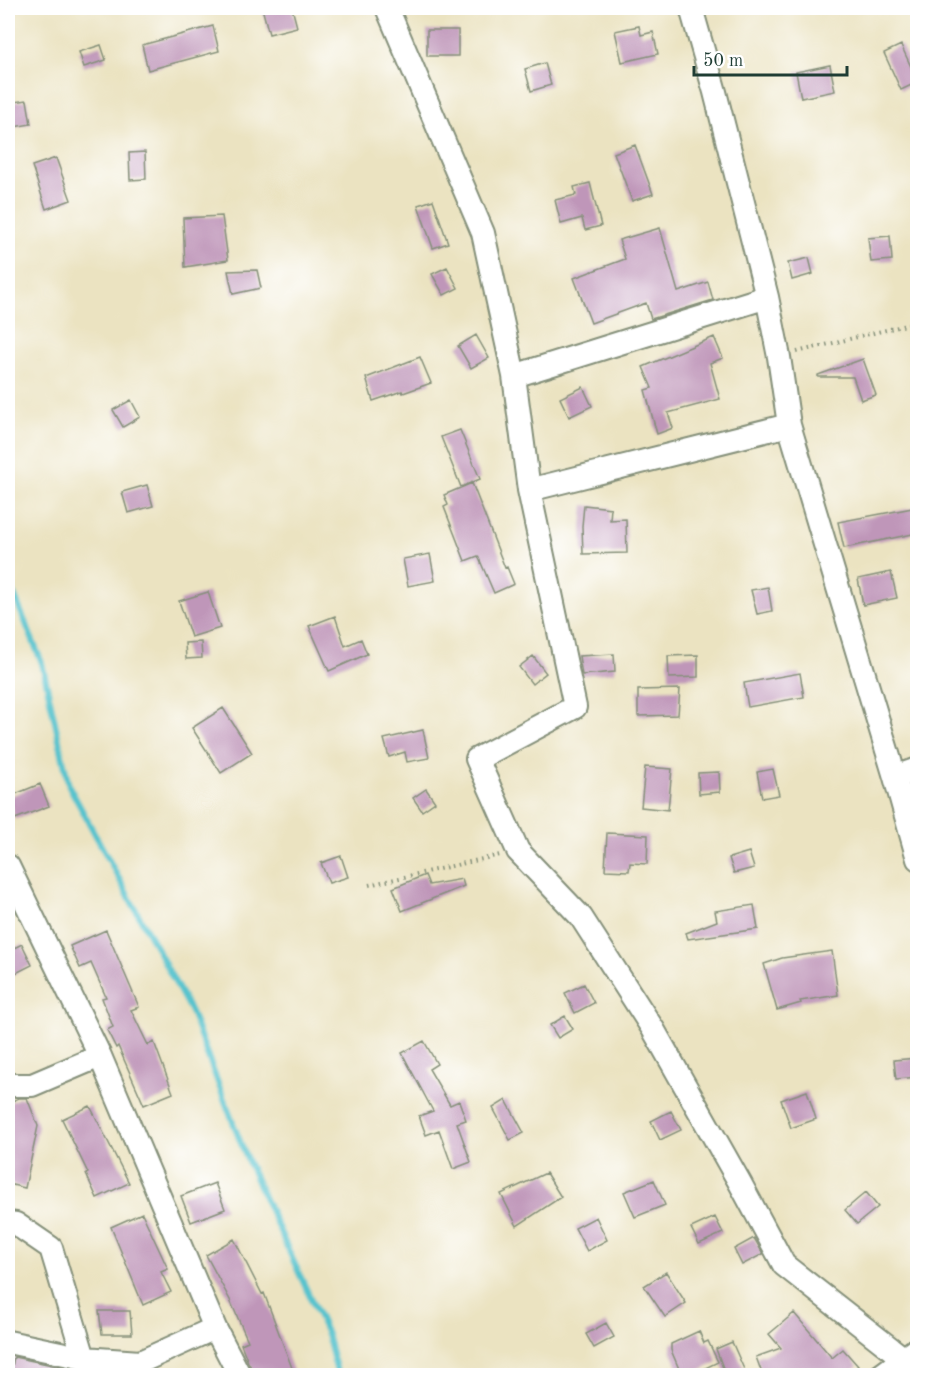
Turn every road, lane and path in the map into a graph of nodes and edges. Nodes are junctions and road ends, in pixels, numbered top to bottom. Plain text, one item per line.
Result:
1 (387, 8) edge
2 (691, 8) edge
3 (767, 297) junction
4 (918, 322) edge
5 (778, 357) junction
6 (514, 376) junction
7 (789, 424) junction
8 (529, 490) junction
9 (918, 769) edge
10 (895, 777) junction
11 (518, 851) junction
12 (918, 859) edge
13 (8, 866) edge
14 (369, 885) dead end
15 (100, 1056) junction
16 (8, 1085) edge
17 (8, 1222) edge
18 (215, 1328) junction
19 (8, 1341) edge
20 (84, 1358) junction
21 (913, 1361) edge
22 (240, 1376) edge
23 (880, 1376) edge

1 - 6 street
2 - 3 street
3 - 5 street
3 - 6 street
4 - 5 path
5 - 7 street
6 - 8 street
7 - 8 street
7 - 10 street
8 - 11 street
9 - 10 street
10 - 12 street
11 - 14 path
11 - 21 street
13 - 15 street
15 - 16 street
15 - 18 street
17 - 20 street
18 - 20 street
18 - 22 street
19 - 20 street
21 - 23 street

